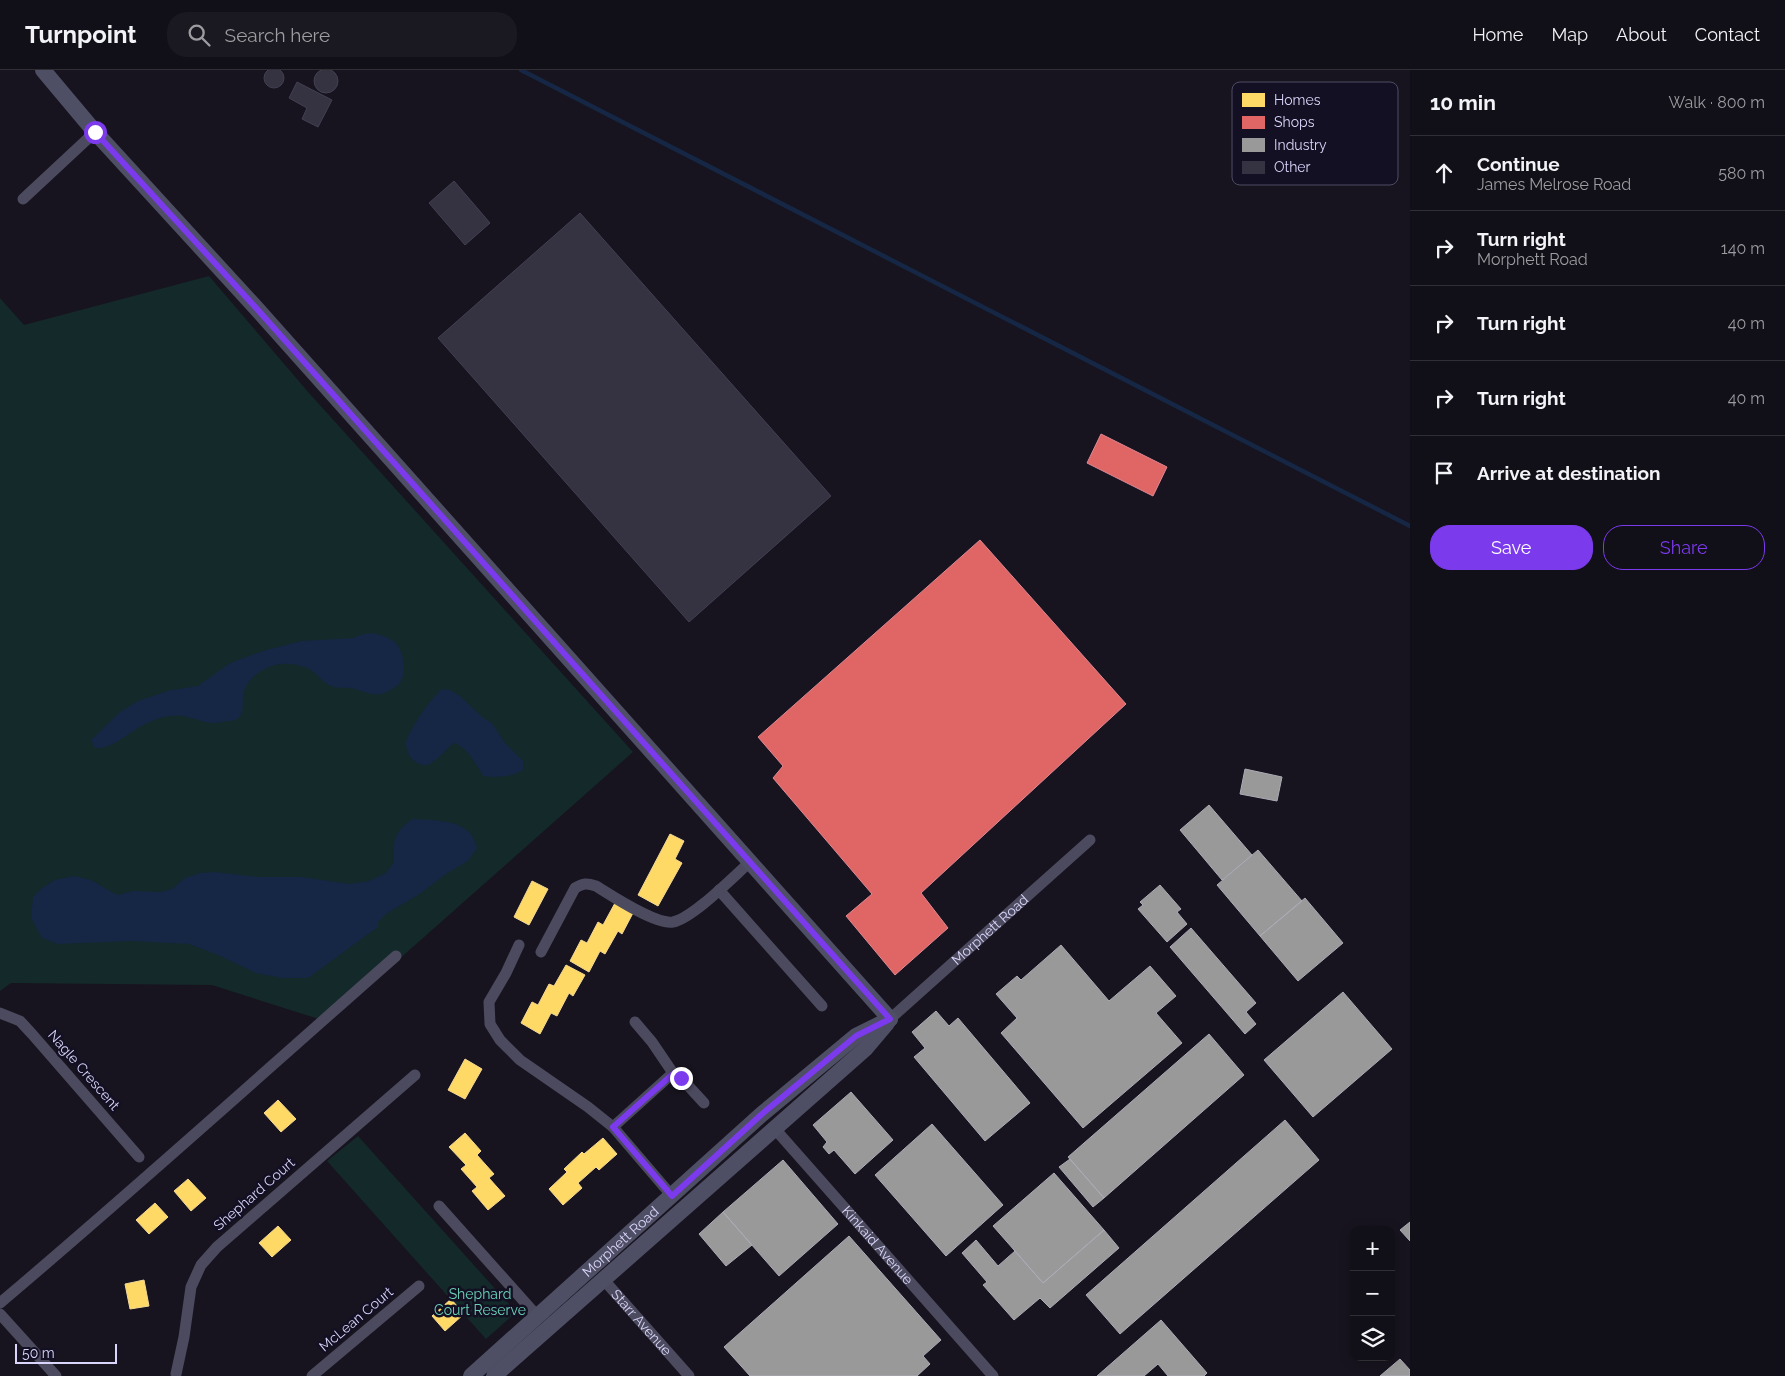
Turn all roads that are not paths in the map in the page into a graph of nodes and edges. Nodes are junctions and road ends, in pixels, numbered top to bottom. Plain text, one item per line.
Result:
1 (43, 70) edge
2 (95, 132) junction
3 (23, 199) dead end
4 (1090, 840) dead end
5 (750, 862) junction
6 (719, 890) junction
7 (519, 945) dead end
8 (541, 952) dead end
9 (396, 956) dead end
10 (822, 1006) dead end
11 (0, 1013) edge
12 (890, 1019) junction
13 (635, 1022) dead end
14 (674, 1073) junction
15 (415, 1075) dead end
16 (704, 1103) dead end
17 (762, 1114) junction
18 (613, 1127) junction
19 (775, 1129) junction
20 (139, 1156) dead end
21 (672, 1196) junction
22 (439, 1206) dead end
23 (598, 1273) junction
24 (419, 1286) dead end
25 (0, 1303) edge
26 (0, 1314) edge
27 (538, 1317) junction
28 (177, 1375) edge
29 (56, 1376) edge
30 (312, 1376) edge
31 (471, 1376) edge
32 (494, 1376) edge
33 (689, 1376) edge
34 (993, 1376) edge

1 - 2 street
2 - 3 street
2 - 5 street
4 - 12 street, Morphett Road
5 - 6 street
5 - 12 street
6 - 8 street
6 - 10 street
7 - 18 street
9 - 25 street
11 - 20 street, Nagle Crescent
12 - 17 street, Morphett Road
12 - 19 street, Morphett Road
13 - 14 street
14 - 16 street
14 - 18 street
15 - 28 street, Shephard Court
17 - 19 street, Kinkaid Avenue
17 - 21 street, Morphett Road
18 - 21 street
19 - 23 street, Morphett Road
19 - 34 street, Kinkaid Avenue
21 - 23 street, Morphett Road
22 - 27 street
23 - 27 street, Morphett Road
23 - 32 street, Morphett Road
23 - 33 street, Starr Avenue
24 - 30 street, McLean Court
26 - 29 street
27 - 31 street, Morphett Road

